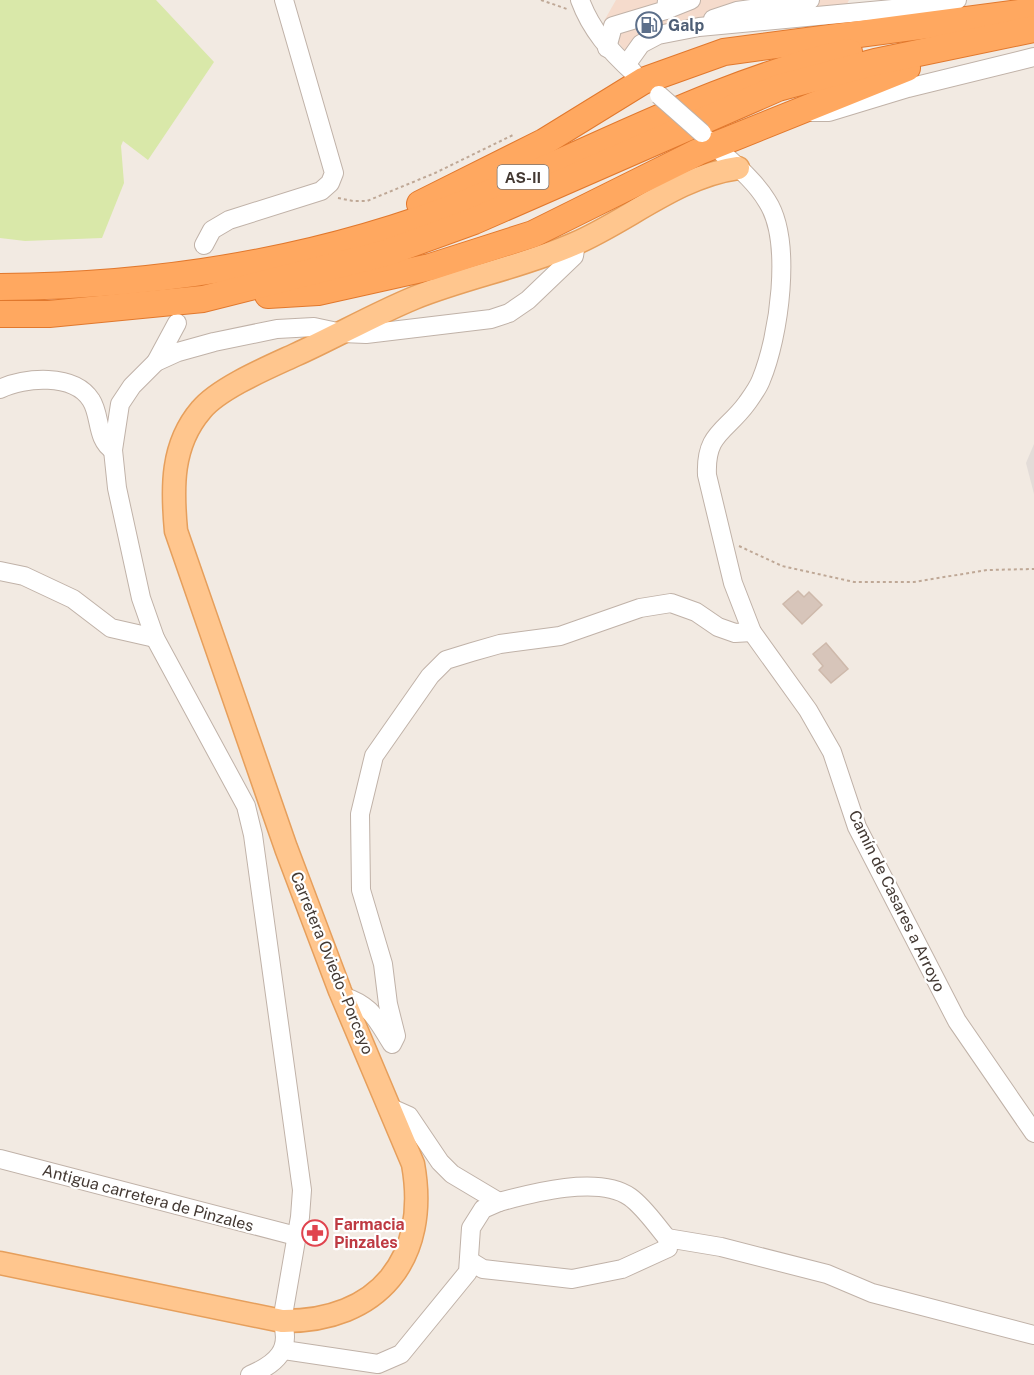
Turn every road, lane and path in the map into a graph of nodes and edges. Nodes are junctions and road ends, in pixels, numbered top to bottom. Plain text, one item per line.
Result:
1 (284, 0) edge
2 (541, 0) edge
3 (691, 0) edge
4 (810, 0) edge
5 (957, 0) edge
6 (782, 2) edge
7 (666, 5) edge
8 (583, 8) edge
9 (1034, 12) edge
10 (699, 27) junction
11 (1034, 29) edge
12 (995, 37) junction
13 (607, 48) junction
14 (1034, 57) edge
15 (643, 80) junction
16 (795, 111) junction
17 (524, 130) dead end
18 (708, 139) junction
19 (738, 168) junction
20 (695, 180) junction
21 (323, 189) junction
22 (576, 243) junction
23 (204, 245) dead end
24 (267, 261) junction
25 (0, 287) edge
26 (203, 299) junction
27 (0, 314) edge
28 (177, 323) dead end
29 (342, 333) junction
30 (156, 362) junction
31 (0, 389) edge
32 (113, 450) junction
33 (724, 545) junction
34 (1034, 569) edge
35 (0, 571) edge
36 (752, 632) junction
37 (155, 638) junction
38 (342, 996) junction
39 (391, 1108) junction
40 (1034, 1133) edge
41 (0, 1159) edge
42 (499, 1202) junction
43 (296, 1236) junction
44 (667, 1238) junction
45 (470, 1262) junction
46 (0, 1263) edge
47 (282, 1321) junction
48 (1034, 1335) edge
49 (284, 1350) junction
50 (250, 1375) edge

1 - 21 street
2 - 8 path
3 - 7 street
4 - 6 street
5 - 10 street
6 - 10 street
7 - 13 street
8 - 13 street, Camín de Casares a Arroyo
9 - 15 highway
9 - 24 highway, AS-II
10 - 15 street
11 - 12 highway, AS-II
12 - 16 highway
12 - 26 highway, AS-II
13 - 15 street, Camín de Casares a Arroyo
14 - 16 street
15 - 18 street, Camín de Casares a Arroyo, bridge
15 - 24 highway
16 - 18 highway
17 - 21 path
18 - 19 street, Camín de Casares a Arroyo
18 - 20 main road, Carretera Oviedo - Porceyo
18 - 26 highway
19 - 20 main road, Carretera Oviedo - Porceyo
19 - 33 street, Camín de Casares a Arroyo
20 - 22 main road, Carretera Oviedo - Porceyo
21 - 23 street
22 - 29 main road, Carretera Oviedo - Porceyo
22 - 29 street, Carretera Oviedo - Porceyo
24 - 25 highway, AS-II
26 - 27 highway, AS-II
28 - 30 street
29 - 30 street
29 - 38 main road, Carretera Oviedo - Porceyo
30 - 32 street
31 - 32 street
32 - 37 street
33 - 34 path
33 - 36 street, Camín de Casares a Arroyo
35 - 37 street
36 - 38 street
36 - 40 street, Camín de Casares a Arroyo
37 - 43 street
38 - 39 main road, Carretera Oviedo - Porceyo
39 - 42 street
39 - 47 main road, Carretera Oviedo - Porceyo
41 - 43 street, Antigua carretera de Pinzales
42 - 44 street
42 - 45 street
43 - 47 street
44 - 45 street
44 - 48 street
45 - 49 street
46 - 47 main road, Carretera Oviedo - Porceyo
47 - 49 street
49 - 50 street

